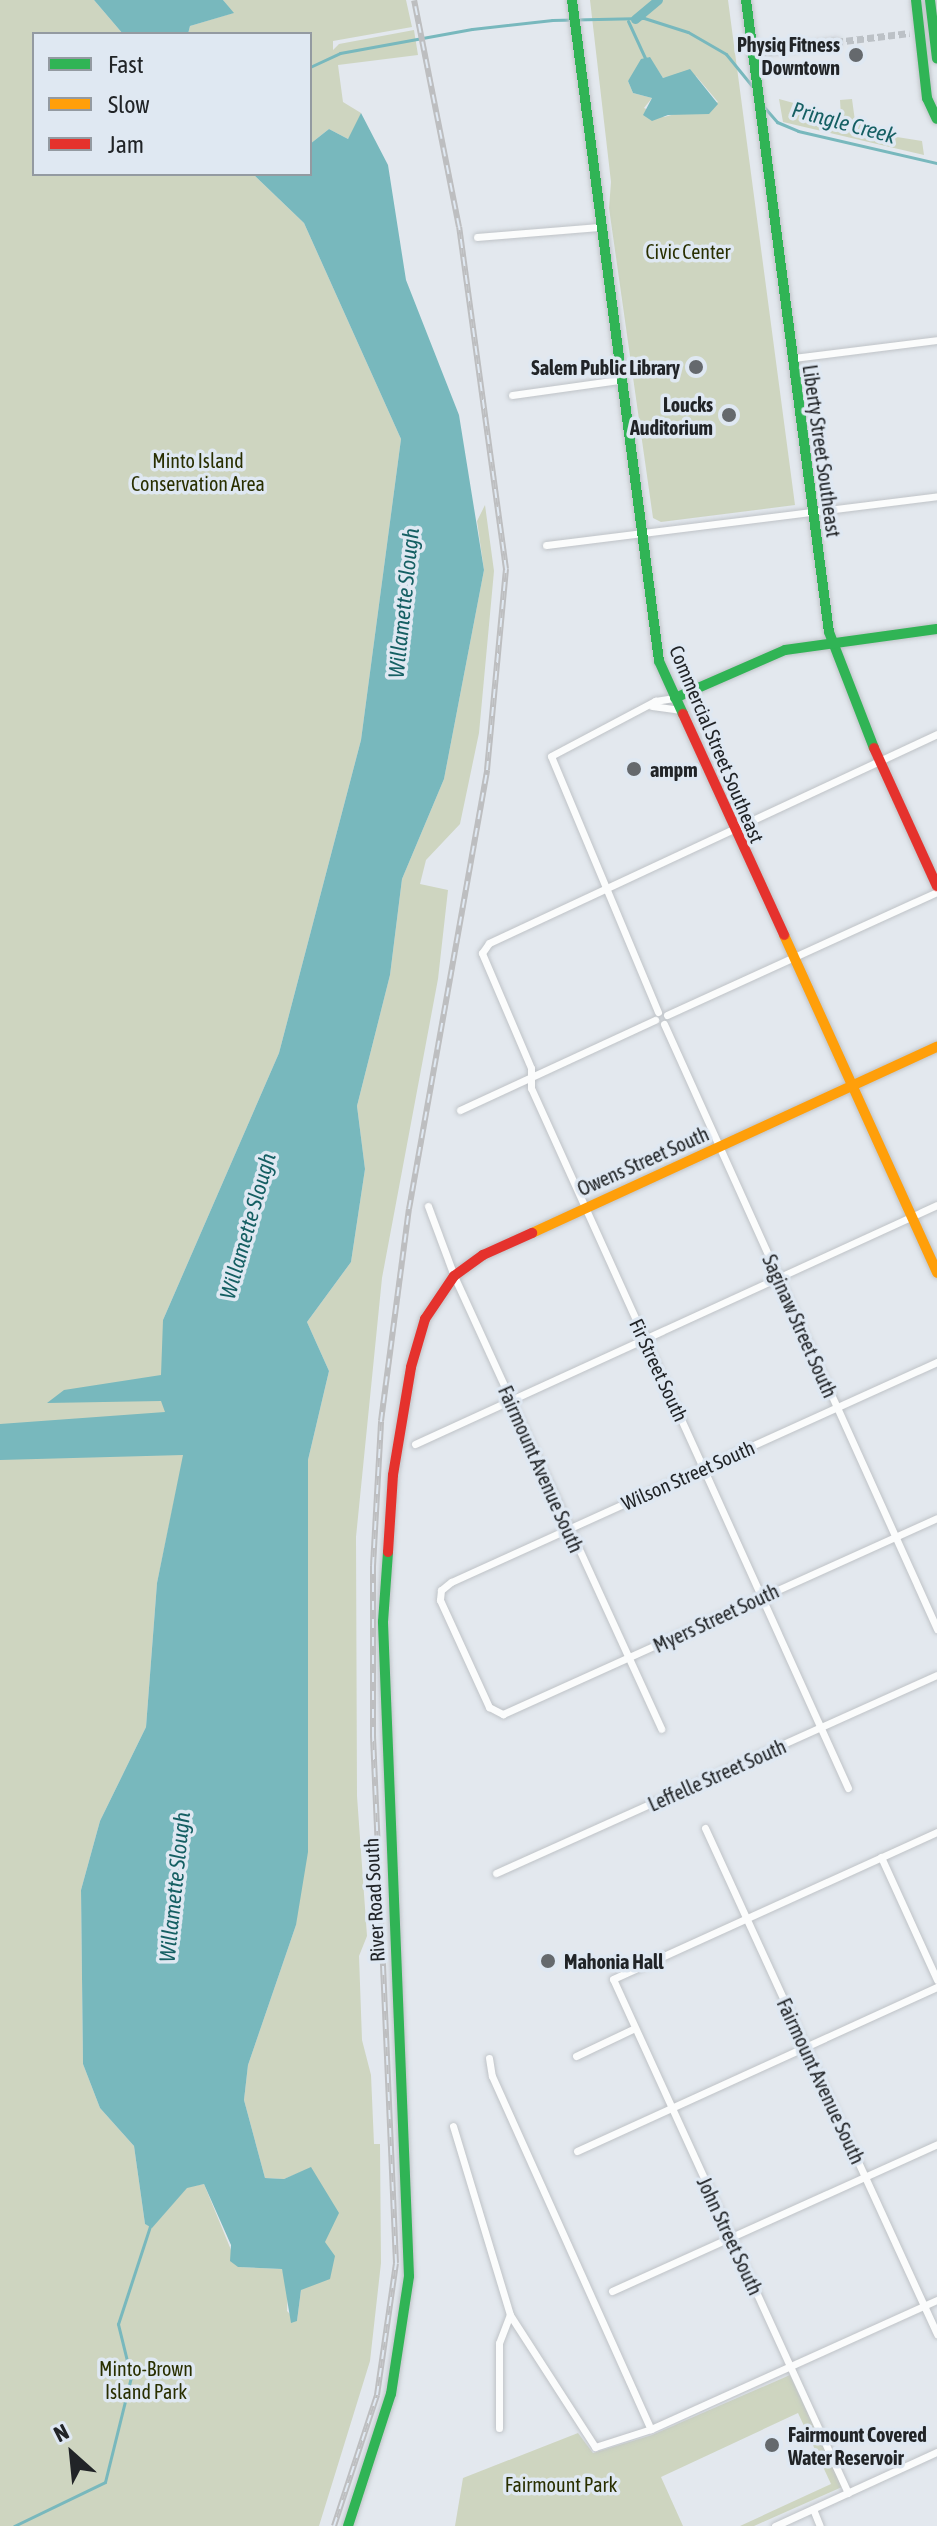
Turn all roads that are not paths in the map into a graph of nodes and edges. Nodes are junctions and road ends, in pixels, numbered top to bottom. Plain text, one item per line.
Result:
1 (572, 0) edge
2 (746, 0) edge
3 (916, 0) edge
4 (930, 0) edge
5 (836, 42) tunnel mouth
6 (752, 47) junction
7 (937, 59) edge
8 (937, 119) edge
9 (599, 227) junction
10 (477, 237) dead end
11 (937, 340) edge
12 (790, 358) junction
13 (619, 380) junction
14 (512, 395) dead end
15 (937, 496) edge
16 (813, 510) junction
17 (639, 532) junction
18 (546, 545) dead end
19 (937, 629) edge
20 (831, 642) junction
21 (675, 698) junction
22 (652, 706) junction
23 (680, 710) junction
24 (937, 734) edge
25 (880, 761) junction
26 (734, 831) junction
27 (937, 889) edge
28 (608, 890) junction
29 (792, 958) junction
30 (667, 1015) junction
31 (657, 1016) junction
32 (664, 1024) junction
33 (937, 1047) edge
34 (531, 1077) junction
35 (851, 1086) junction
36 (460, 1110) dead end
37 (719, 1146) junction
38 (937, 1205) edge
39 (428, 1206) dead end
40 (584, 1207) junction
41 (912, 1217) junction
42 (937, 1273) edge
43 (454, 1276) junction
44 (778, 1276) junction
45 (644, 1337) junction
46 (937, 1362) edge
47 (510, 1399) junction
48 (837, 1407) junction
49 (415, 1444) dead end
50 (704, 1468) junction
51 (937, 1518) edge
52 (569, 1529) junction
53 (896, 1536) junction
54 (761, 1598) junction
55 (937, 1629) edge
56 (628, 1658) junction
57 (937, 1675) edge
58 (494, 1714) joint
59 (821, 1728) junction
60 (661, 1729) dead end
61 (848, 1788) dead end
62 (705, 1828) dead end
63 (937, 1832) edge
64 (881, 1857) junction
65 (496, 1873) dead end
66 (747, 1918) junction
67 (937, 1980) edge
68 (937, 1987) edge
69 (635, 2028) junction
70 (806, 2046) junction
71 (576, 2056) dead end
72 (489, 2058) dead end
73 (672, 2108) junction
74 (453, 2126) dead end
75 (937, 2144) edge
76 (577, 2151) dead end
77 (865, 2176) junction
78 (730, 2237) junction
79 (612, 2291) dead end
80 (937, 2300) edge
81 (924, 2306) junction
82 (510, 2315) junction
83 (937, 2334) edge
84 (791, 2366) junction
85 (499, 2428) dead end
86 (651, 2429) junction
87 (937, 2452) edge
88 (848, 2493) junction
89 (813, 2509) junction
90 (348, 2526) edge
91 (775, 2526) edge
92 (820, 2526) edge

1 - 9 main road, Commercial Street Southeast
2 - 6 main road, Liberty Street Southeast
3 - 8 main road
4 - 7 main road
5 - 6 street
6 - 12 main road, Liberty Street Southeast
9 - 10 street
9 - 13 main road, Commercial Street Southeast
11 - 12 street
12 - 16 main road, Liberty Street Southeast
13 - 14 street
13 - 17 main road, Commercial Street Southeast
15 - 16 street
16 - 17 street
16 - 20 main road, Liberty Street Southeast
17 - 18 street
17 - 21 main road, Commercial Street Southeast
19 - 20 main road
20 - 21 main road
20 - 25 main road, Liberty Street Southeast
21 - 22 street
21 - 23 main road, Commercial Street Southeast
22 - 23 street
22 - 28 street
23 - 26 main road, Commercial Street Southeast
24 - 25 street
25 - 26 street
25 - 27 main road, Liberty Street Southeast
26 - 28 street
26 - 29 main road, Commercial Street Southeast
27 - 29 street
28 - 31 street
28 - 34 street, Fir Street South
29 - 30 street
29 - 35 main road, Commercial Street Southeast
30 - 31 street
30 - 32 street
31 - 32 street
31 - 34 street
32 - 37 street, Saginaw Street South
33 - 35 main road, Owens Street South
34 - 36 street
34 - 40 street, Fir Street South
35 - 37 main road, Owens Street South
35 - 41 main road, Commercial Street Southeast
37 - 40 main road, Owens Street South
37 - 44 street, Saginaw Street South
38 - 41 street
39 - 43 street, Fairmount Avenue South
40 - 43 main road, Owens Street South
40 - 45 street, Fir Street South
41 - 42 main road, Commercial Street Southeast
41 - 44 street
43 - 47 street, Fairmount Avenue South
43 - 90 main road, River Road South
44 - 45 street
44 - 48 street, Saginaw Street South
45 - 47 street
45 - 50 street, Fir Street South
46 - 48 street, Wilson Street South
47 - 49 street
47 - 52 street, Fairmount Avenue South
48 - 50 street, Wilson Street South
48 - 53 street, Saginaw Street South
50 - 52 street, Wilson Street South
50 - 54 street, Fir Street South
51 - 53 street, Myers Street South
52 - 56 street, Fairmount Avenue South
52 - 58 street, Wilson Street South
53 - 54 street, Myers Street South
53 - 55 street, Saginaw Street South
54 - 56 street, Myers Street South
54 - 59 street, Fir Street South
56 - 58 street, Myers Street South
56 - 60 street, Fairmount Avenue South
57 - 59 street, Leffelle Street South
59 - 61 street, Fir Street South
59 - 65 street, Leffelle Street South
62 - 66 street, Fairmount Avenue South
63 - 64 street
64 - 66 street
64 - 67 street
66 - 69 street, John Street South
66 - 70 street, Fairmount Avenue South
68 - 70 street
69 - 71 street
69 - 73 street, John Street South
70 - 73 street
70 - 77 street, Fairmount Avenue South
72 - 86 street
73 - 76 street
73 - 78 street, John Street South
74 - 82 street
75 - 77 street
77 - 78 street
77 - 81 street, Fairmount Avenue South
78 - 79 street
78 - 84 street, John Street South
80 - 81 street
81 - 83 street, Fairmount Avenue South
81 - 84 street
82 - 85 street
82 - 86 street
84 - 86 street
84 - 88 street, John Street South
87 - 88 street
88 - 89 street
89 - 91 street
89 - 92 street

